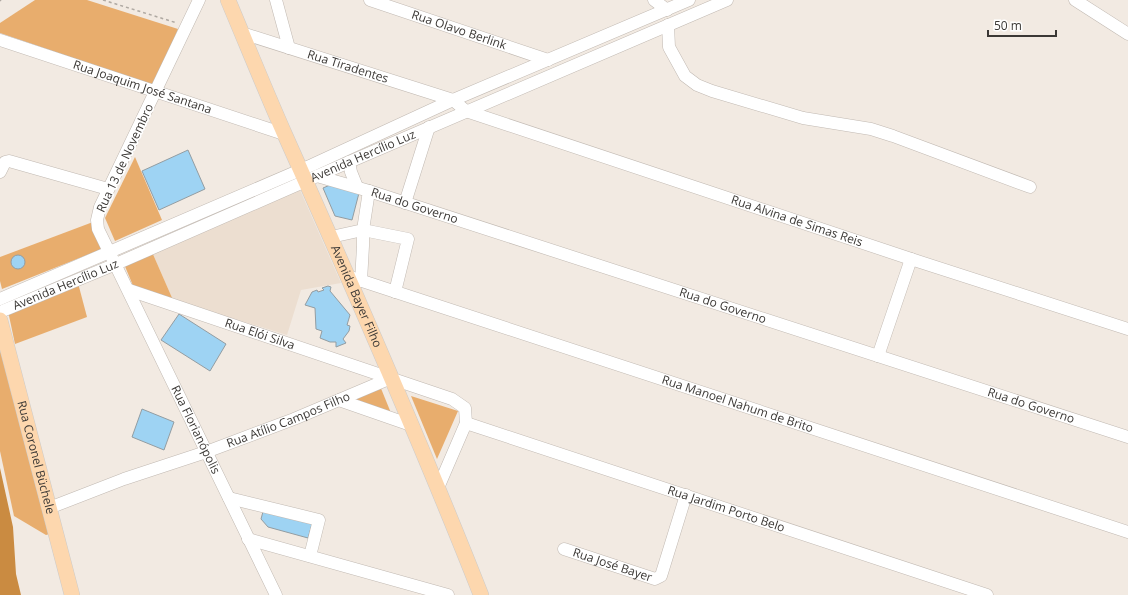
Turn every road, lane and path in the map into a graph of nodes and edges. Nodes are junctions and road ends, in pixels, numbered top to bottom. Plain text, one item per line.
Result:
1 (103, 0) edge
2 (199, 0) edge
3 (228, 0) edge
4 (276, 0) edge
5 (370, 0) edge
6 (654, 0) edge
7 (689, 0) edge
8 (727, 0) edge
9 (1075, 0) edge
10 (666, 10) junction
11 (668, 25) junction
12 (186, 26) junction
13 (242, 33) junction
14 (1128, 34) edge
15 (0, 40) edge
16 (289, 48) junction
17 (548, 60) junction
18 (155, 91) junction
19 (453, 100) junction
20 (466, 111) junction
21 (429, 127) junction
22 (284, 134) junction
23 (349, 162) junction
24 (0, 172) edge
25 (308, 175) junction
26 (357, 187) junction
27 (1030, 187) dead end
28 (108, 189) junction
29 (369, 191) junction
30 (404, 202) junction
31 (363, 230) junction
32 (331, 237) junction
33 (109, 251) junction
34 (910, 259) junction
35 (116, 264) junction
36 (347, 276) junction
37 (361, 281) junction
38 (129, 290) junction
39 (395, 292) junction
40 (0, 299) edge
41 (0, 312) edge
42 (0, 320) edge
43 (1128, 329) edge
44 (878, 356) junction
45 (391, 378) junction
46 (339, 400) junction
47 (466, 423) junction
48 (411, 425) junction
49 (1128, 437) edge
50 (206, 452) junction
51 (438, 488) junction
52 (686, 495) junction
53 (229, 498) junction
54 (49, 508) junction
55 (1128, 532) edge
56 (248, 539) junction
57 (564, 549) dead end
58 (310, 556) junction
59 (72, 595) edge
60 (276, 595) edge
61 (448, 595) edge
62 (481, 595) edge
63 (986, 595) edge

1 - 12 path
2 - 12 street, Rua 13 de Novembro
3 - 13 main road, Avenida Bayer Filho
4 - 16 street
5 - 17 street, Rua Olavo Berlink
6 - 10 street
7 - 10 street, Avenida Hercílio Luz
8 - 11 street, Avenida Hercílio Luz
9 - 14 street
10 - 17 street, Avenida Hercílio Luz
11 - 20 street, Avenida Hercílio Luz
11 - 27 street
12 - 18 street, Rua 13 de Novembro
13 - 16 street, Rua Tiradentes
13 - 22 main road, Avenida Bayer Filho
15 - 18 street, Rua Joaquim José Santana
16 - 19 street, Rua Tiradentes
17 - 19 street, Avenida Hercílio Luz
18 - 22 street, Rua Joaquim José Santana
18 - 28 street, Rua 13 de Novembro
19 - 20 street
19 - 25 street, Avenida Hercílio Luz
20 - 21 street, Avenida Hercílio Luz
20 - 34 street, Rua Alvina de Simas Reis
21 - 23 street, Avenida Hercílio Luz
21 - 30 street
22 - 25 main road, Avenida Bayer Filho
23 - 25 street, Avenida Hercílio Luz
23 - 26 street
24 - 28 street
25 - 26 street, Rua do Governo
25 - 32 main road, Avenida Bayer Filho
25 - 33 street, Avenida Hercílio Luz
25 - 35 street, Avenida Hercílio Luz
26 - 29 street, Rua do Governo
28 - 33 street, Rua 13 de Novembro
29 - 30 street, Rua do Governo
29 - 31 street
30 - 44 street, Rua do Governo
31 - 32 street
31 - 37 street
31 - 39 street
32 - 36 main road, Avenida Bayer Filho
33 - 35 street, Rua 13 de Novembro
33 - 40 street, Avenida Hercílio Luz
34 - 43 street, Rua Alvina de Simas Reis
34 - 44 street
35 - 38 street, Rua Florianópolis
35 - 41 street, Avenida Hercílio Luz
36 - 37 street, Rua Manoel Nahum de Brito
36 - 45 main road, Avenida Bayer Filho
37 - 39 street, Rua Manoel Nahum de Brito
38 - 45 street, Rua Elói Silva
38 - 50 street, Rua Florianópolis
39 - 55 street, Rua Manoel Nahum de Brito
42 - 54 main road, Rua Coronel Büchele
44 - 49 street, Rua do Governo
45 - 46 street, Rua Atílio Campos Filho
45 - 47 street, Rua Elói Silva
45 - 48 main road, Avenida Bayer Filho
46 - 48 street
46 - 50 street, Rua Atílio Campos Filho
47 - 51 street
47 - 52 street, Rua Jardim Porto Belo
48 - 51 main road, Avenida Bayer Filho
50 - 53 street, Rua Florianópolis
50 - 54 street, Rua Atílio Campos Filho
51 - 62 main road, Avenida Bayer Filho
52 - 57 street, Rua José Bayer
52 - 63 street, Rua Jardim Porto Belo
53 - 56 street, Rua Florianópolis
53 - 58 street
54 - 59 main road, Rua Coronel Büchele
56 - 58 street
56 - 60 street, Rua Florianópolis
58 - 61 street

